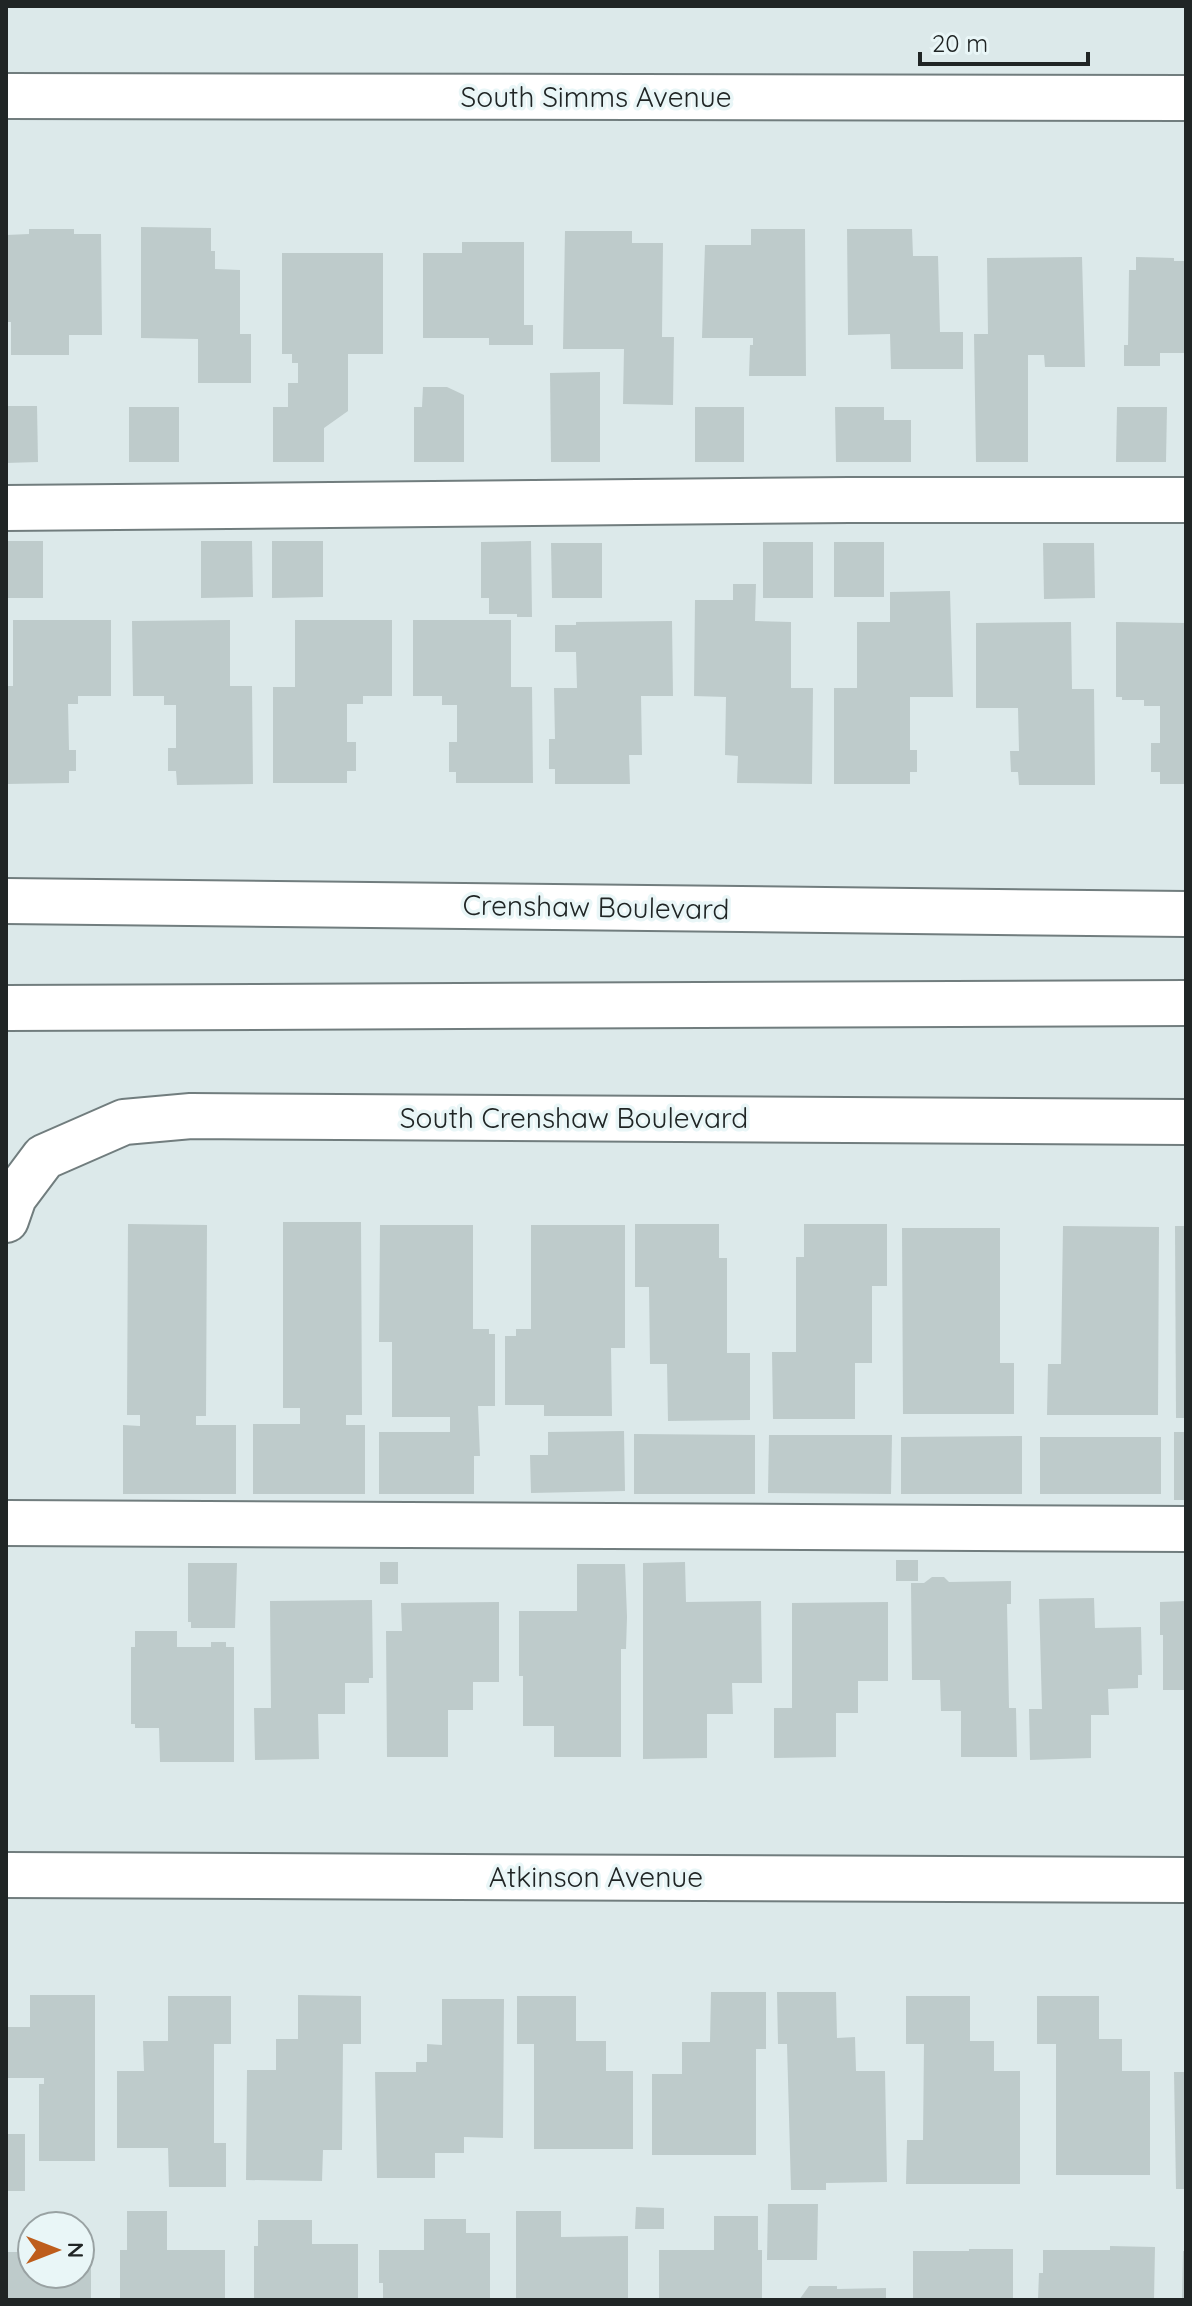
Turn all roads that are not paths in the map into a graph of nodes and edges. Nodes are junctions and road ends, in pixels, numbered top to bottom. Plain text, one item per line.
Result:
1 (6, 96) edge
2 (1186, 98) edge
3 (1186, 500) edge
4 (6, 508) edge
5 (6, 901) edge
6 (1186, 914) edge
7 (1186, 1003) edge
8 (6, 1008) edge
9 (1186, 1122) edge
10 (6, 1220) edge
11 (6, 1523) edge
12 (1186, 1529) edge
13 (6, 1875) edge
14 (1186, 1880) edge

1 - 2 street, South Simms Avenue
3 - 4 street
5 - 6 street, Crenshaw Boulevard
7 - 8 street
9 - 10 street, South Crenshaw Boulevard
11 - 12 street
13 - 14 street, Atkinson Avenue

